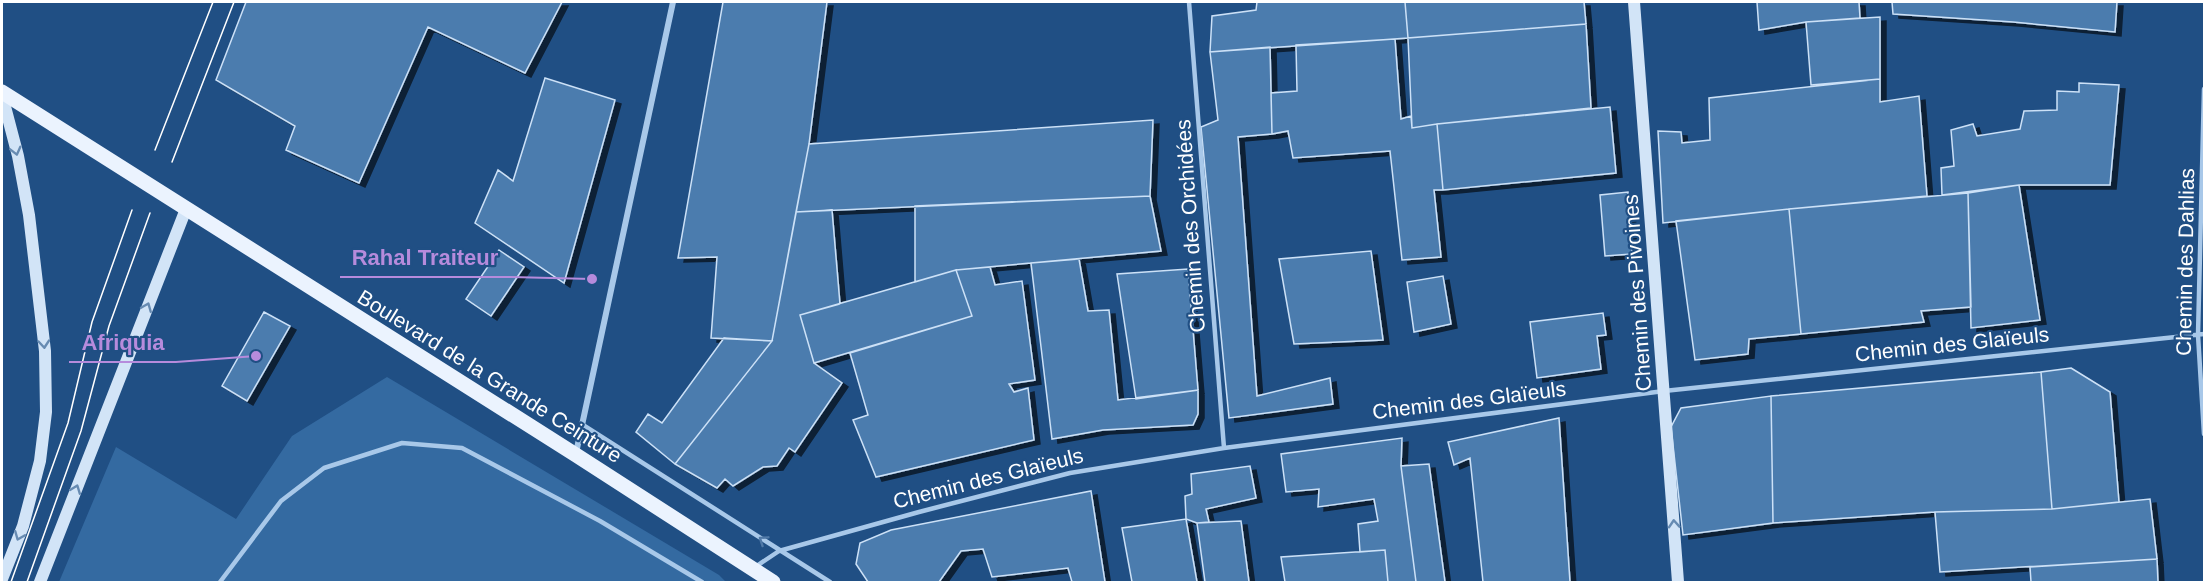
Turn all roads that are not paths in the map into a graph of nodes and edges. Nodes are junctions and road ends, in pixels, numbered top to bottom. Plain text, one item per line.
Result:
1 (673, 2) edge
2 (1189, 2) edge
3 (1634, 2) edge
4 (2205, 89) edge
5 (2, 93) edge
6 (186, 209) junction
7 (2205, 334) edge
8 (2198, 335) junction
9 (1664, 391) junction
10 (583, 425) junction
11 (2205, 434) edge
12 (1224, 448) junction
13 (576, 455) junction
14 (779, 551) junction
15 (752, 570) junction
16 (2, 579) edge
17 (40, 582) edge
18 (220, 582) edge
19 (702, 582) edge
20 (773, 582) edge
21 (830, 582) edge
22 (1678, 582) edge

1 - 10 street
2 - 12 lane, Chemin des Orchidées
3 - 9 main road, Chemin des Pivoines
4 - 8 lane, Chemin des Dahlias
5 - 6 main road, Boulevard de la Grande Ceinture
5 -> 16 main road
6 - 13 main road, Boulevard de la Grande Ceinture
17 -> 6 main road
7 - 8 lane, Chemin des Glaïeuls
8 - 9 lane, Chemin des Glaïeuls
8 - 11 lane, Chemin des Dahlias
9 - 12 lane, Chemin des Glaïeuls
22 -> 9 main road, Chemin des Pivoines
10 - 13 street
14 -> 10 lane
12 - 14 lane, Chemin des Glaïeuls
13 - 15 main road, Boulevard de la Grande Ceinture
14 - 15 lane, Chemin des Glaïeuls
14 - 21 lane
15 - 20 main road, Boulevard de la Grande Ceinture
18 - 19 lane

